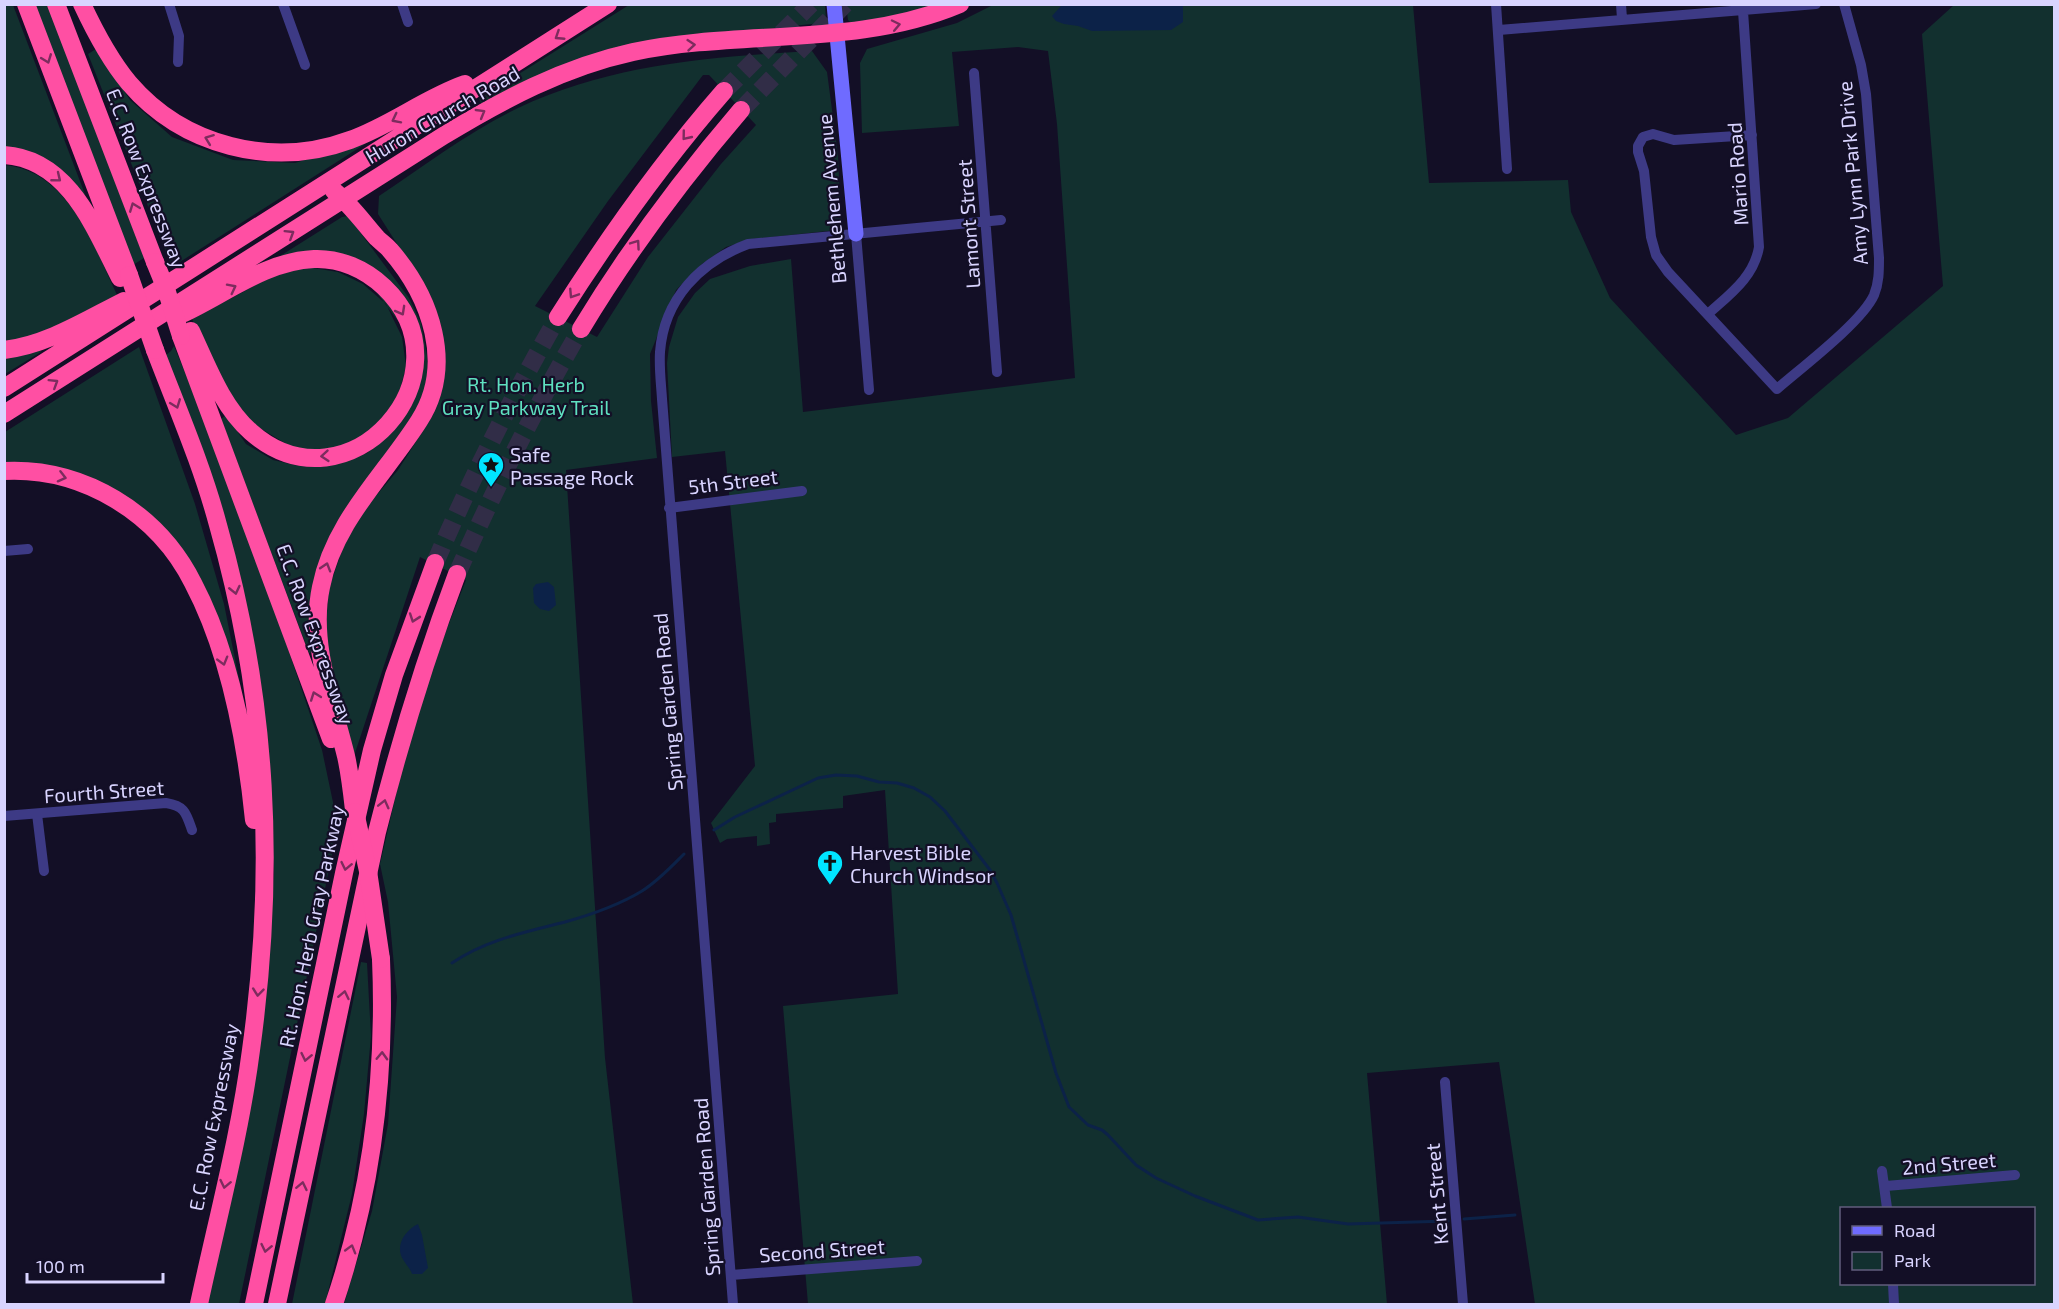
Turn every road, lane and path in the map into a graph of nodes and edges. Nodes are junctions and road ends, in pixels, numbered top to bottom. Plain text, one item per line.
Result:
1 (26, 4) edge
2 (56, 4) edge
3 (82, 4) edge
4 (170, 4) edge
5 (283, 4) edge
6 (402, 4) edge
7 (608, 4) edge
8 (834, 4) edge
9 (960, 4) edge
10 (1496, 4) edge
11 (1621, 4) edge
12 (1816, 4) edge
13 (1844, 4) edge
14 (1743, 11) junction
15 (1622, 19) junction
16 (408, 22) dead end
17 (1498, 30) junction
18 (838, 33) junction
19 (178, 62) dead end
20 (305, 65) dead end
21 (506, 69) junction
22 (974, 73) dead end
23 (724, 91) tunnel mouth
24 (741, 110) tunnel mouth
25 (1752, 135) junction
26 (4, 154) edge
27 (1508, 169) dead end
28 (378, 177) junction
29 (326, 185) junction
30 (344, 199) junction
31 (1001, 220) dead end
32 (987, 222) junction
33 (856, 234) junction
34 (390, 250) junction
35 (125, 278) junction
36 (172, 283) junction
37 (1708, 314) junction
38 (558, 317) tunnel mouth
39 (581, 329) tunnel mouth
40 (186, 333) junction
41 (122, 340) junction
42 (4, 350) edge
43 (997, 372) dead end
44 (4, 388) edge
45 (869, 390) dead end
46 (4, 414) edge
47 (4, 471) edge
48 (802, 490) dead end
49 (669, 508) junction
50 (28, 549) dead end
51 (4, 551) edge
52 (435, 563) tunnel mouth
53 (457, 574) tunnel mouth
54 (340, 749) junction
55 (37, 814) junction
56 (4, 816) edge
57 (192, 830) dead end
58 (44, 871) dead end
59 (262, 957) junction
60 (1445, 1082) dead end
61 (1882, 1171) dead end
62 (2015, 1174) dead end
63 (1886, 1186) junction
64 (1887, 1207) edge
65 (916, 1261) dead end
66 (731, 1275) junction
67 (1893, 1285) edge
68 (199, 1305) edge
69 (254, 1305) edge
70 (277, 1305) edge
71 (334, 1305) edge
72 (733, 1305) edge
73 (1463, 1305) edge
74 (1894, 1305) edge

1 -> 35 highway, E.C. Row Expressway
36 -> 2 highway, E.C. Row Expressway, bridge
21 -> 3 highway
4 - 19 street
5 - 20 street
6 - 16 street
7 -> 21 highway, Huron Church Road
8 - 18 street, Bethlehem Avenue
18 -> 9 highway, Huron Church Road
10 - 17 street
11 - 15 street
12 - 14 street
13 - 37 street, Amy Lynn Park Drive
14 - 15 street
14 - 25 street, Mario Road
15 - 17 street
17 - 27 street
28 -> 18 highway, Huron Church Road
18 - 33 street, Bethlehem Avenue
21 - 29 highway, Huron Church Road
22 - 32 street, Lamont Street
23 -> 38 highway
39 -> 24 highway
25 - 37 street, Mario Road
25 - 37 street, Amy Lynn Park Drive
26 -> 35 highway
28 - 30 highway, Huron Church Road
28 - 34 highway
29 - 30 highway
29 - 36 highway, Huron Church Road
30 - 34 highway
41 -> 30 highway, Huron Church Road
31 - 32 street, Spring Garden Road
32 - 33 street, Spring Garden Road
32 - 43 street, Lamont Street
33 - 45 street, Bethlehem Avenue
33 - 49 street, Spring Garden Road
54 -> 34 highway
35 -> 59 highway, E.C. Row Expressway, bridge
36 - 40 highway, E.C. Row Expressway, bridge
36 - 42 highway
36 - 44 highway, Huron Church Road
41 -> 40 highway
54 -> 40 highway, E.C. Row Expressway
46 -> 41 highway, Huron Church Road
47 -> 59 highway
48 - 49 street, 5th Street
49 - 66 street, Spring Garden Road
50 - 51 street
52 -> 69 highway, Rt. Hon. Herb Gray Parkway
70 -> 53 highway
71 -> 54 highway, bridge
55 - 56 street, Fourth Street
55 - 57 street, Fourth Street
55 - 58 street
59 -> 68 highway, E.C. Row Expressway
60 - 73 street, Kent Street
61 - 63 street
62 - 63 street, 2nd Street
63 - 64 street
65 - 66 street, Second Street
66 - 72 street, Spring Garden Road
67 - 74 street

